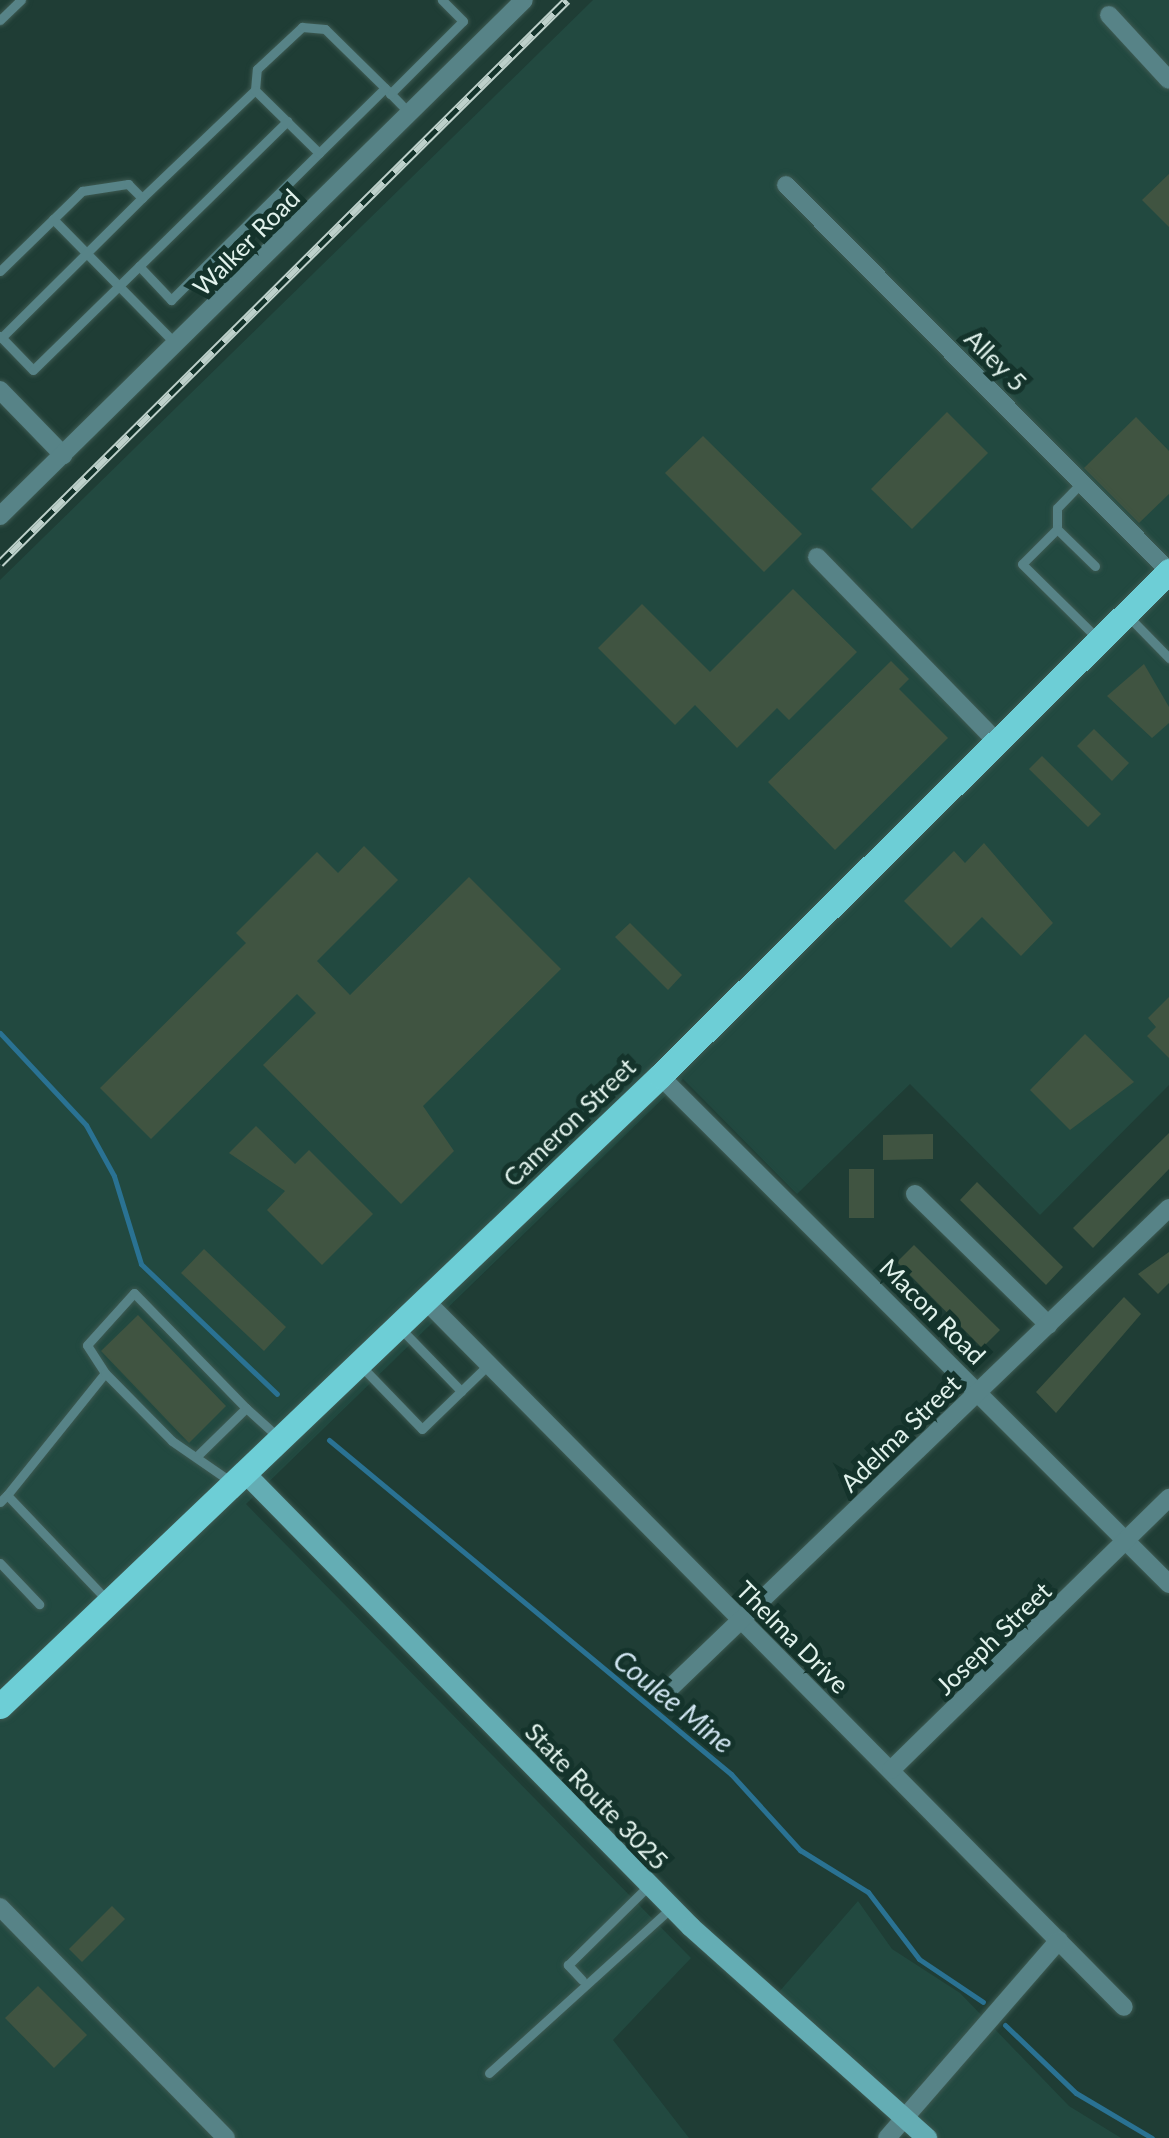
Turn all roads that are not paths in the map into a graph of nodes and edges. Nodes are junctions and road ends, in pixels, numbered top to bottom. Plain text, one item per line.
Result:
1 (20, 0) edge
2 (442, 0) edge
3 (524, 0) edge
4 (1109, 15) dead end
5 (0, 20) edge
6 (1169, 80) edge
7 (255, 90) junction
8 (387, 91) junction
9 (410, 114) junction
10 (287, 121) junction
11 (319, 153) junction
12 (786, 185) dead end
13 (142, 198) junction
14 (53, 219) junction
15 (87, 253) junction
16 (139, 266) junction
17 (0, 271) edge
18 (119, 286) junction
19 (1, 337) edge
20 (177, 344) junction
21 (0, 390) edge
22 (63, 455) junction
23 (1082, 483) junction
24 (0, 516) edge
25 (1057, 529) junction
26 (817, 557) dead end
27 (1096, 566) dead end
28 (1169, 571) edge
29 (1126, 614) junction
30 (1099, 640) junction
31 (1169, 658) edge
32 (998, 743) junction
33 (660, 1076) junction
34 (915, 1194) dead end
35 (1169, 1208) edge
36 (427, 1302) junction
37 (1049, 1326) junction
38 (399, 1328) junction
39 (489, 1364) junction
40 (360, 1365) junction
41 (105, 1373) junction
42 (461, 1391) junction
43 (978, 1393) junction
44 (246, 1408) junction
45 (282, 1440) junction
46 (196, 1457) junction
47 (241, 1479) junction
48 (1169, 1498) edge
49 (4, 1499) edge
50 (1129, 1542) junction
51 (0, 1564) edge
52 (1169, 1584) edge
53 (110, 1602) junction
54 (39, 1604) dead end
55 (741, 1620) junction
56 (666, 1692) dead end
57 (0, 1706) edge
58 (891, 1770) junction
59 (649, 1885) junction
60 (0, 1908) edge
61 (672, 1908) junction
62 (1059, 1940) junction
63 (582, 1980) junction
64 (1124, 2007) dead end
65 (488, 2074) dead end
66 (904, 2118) junction
67 (226, 2138) edge
68 (887, 2138) edge
69 (927, 2138) edge

1 - 5 lane
2 - 8 lane
3 - 9 street, Walker Road
4 - 6 street
7 - 8 lane
7 - 10 lane
7 - 13 lane
8 - 9 lane
8 - 11 lane
9 - 20 street, Walker Road
10 - 11 lane
10 - 16 lane
11 - 16 lane
12 - 23 street, Alley 5
13 - 14 lane
13 - 15 lane
14 - 15 lane
14 - 17 lane
15 - 18 lane
15 - 19 lane
16 - 18 lane
18 - 19 lane
18 - 20 lane
20 - 22 street, Walker Road
21 - 22 street
22 - 24 street, Walker Road
23 - 25 lane
23 - 28 street, Alley 5
25 - 27 lane
25 - 30 lane
26 - 32 street
28 - 29 main road, Cameron Street
29 - 30 main road, Cameron Street
29 - 31 lane
30 - 32 main road, Cameron Street
32 - 33 main road, Cameron Street
33 - 36 main road, Cameron Street
33 - 43 street, Macon Road
34 - 37 street
35 - 37 street, Adelma Street
36 - 38 main road, Cameron Street
36 - 39 street, Thelma Drive
37 - 43 street, Adelma Street
38 - 40 main road, Cameron Street
38 - 42 lane
39 - 42 lane
39 - 55 street, Thelma Drive
40 - 42 lane
40 - 45 main road, Cameron Street
41 - 44 lane
41 - 46 lane
41 - 49 lane
43 - 50 street, Macon Road
43 - 55 street, Adelma Street
44 - 45 lane
44 - 46 lane
45 - 47 main road, Cameron Street
46 - 47 lane
47 - 53 main road, Cameron Street
47 - 59 main road, State Route 3025
48 - 50 street, Joseph Street
49 - 53 lane
50 - 52 street, Macon Road
50 - 58 street, Joseph Street
51 - 54 lane
53 - 57 main road, Cameron Street
55 - 56 street, Adelma Street
55 - 58 street, Thelma Drive
58 - 62 street, Thelma Drive
59 - 61 main road, State Route 3025
59 - 63 lane
60 - 67 street
61 - 63 lane
61 - 66 main road, State Route 3025
62 - 64 street, Thelma Drive
62 - 66 street
63 - 65 lane
66 - 68 street
66 - 69 main road, State Route 3025

